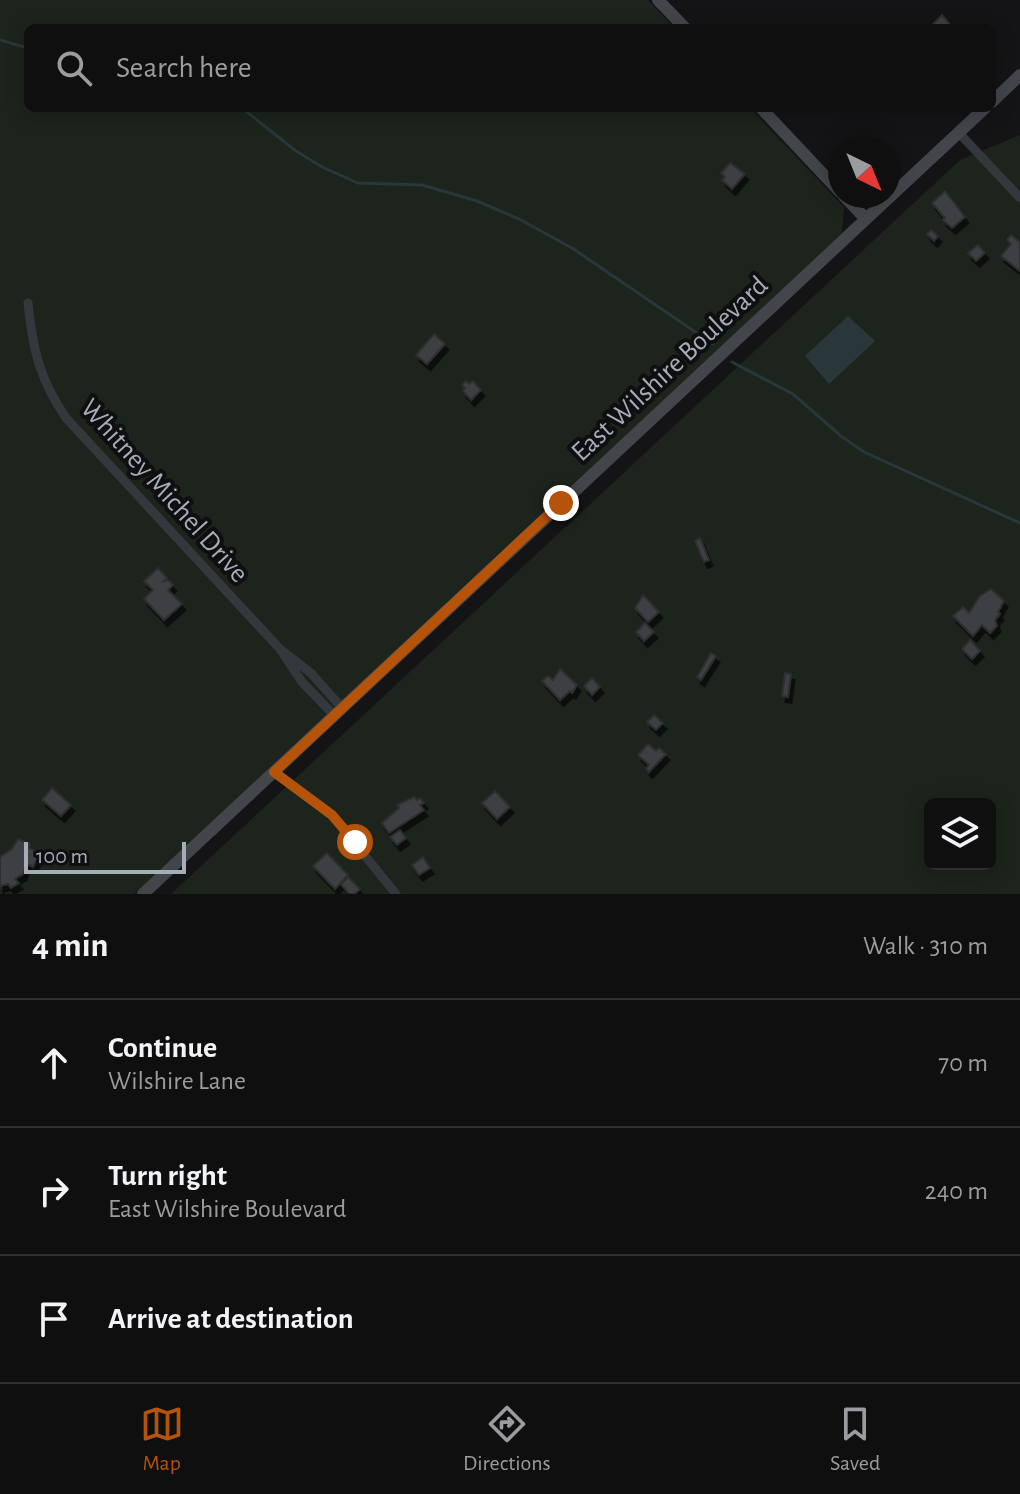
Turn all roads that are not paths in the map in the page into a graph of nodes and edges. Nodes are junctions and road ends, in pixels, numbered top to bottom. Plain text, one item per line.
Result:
1 (658, 0) edge
2 (681, 24) edge
3 (1020, 75) edge
4 (996, 98) edge
5 (765, 112) edge
6 (981, 112) edge
7 (959, 133) junction
8 (828, 179) edge
9 (1020, 198) edge
10 (855, 208) edge
11 (866, 219) junction
12 (28, 303) dead end
13 (338, 712) junction
14 (274, 772) junction
15 (143, 894) edge
16 (396, 894) edge

1 - 2 street
3 - 4 street
5 - 8 street
6 - 7 street, East Wilshire Boulevard
7 - 9 street
7 - 11 street, East Wilshire Boulevard
10 - 11 street
11 - 13 street, East Wilshire Boulevard
12 - 13 street, Whitney Michel Drive
13 - 14 street, East Wilshire Boulevard
14 - 15 street, East Wilshire Boulevard
14 - 16 street

